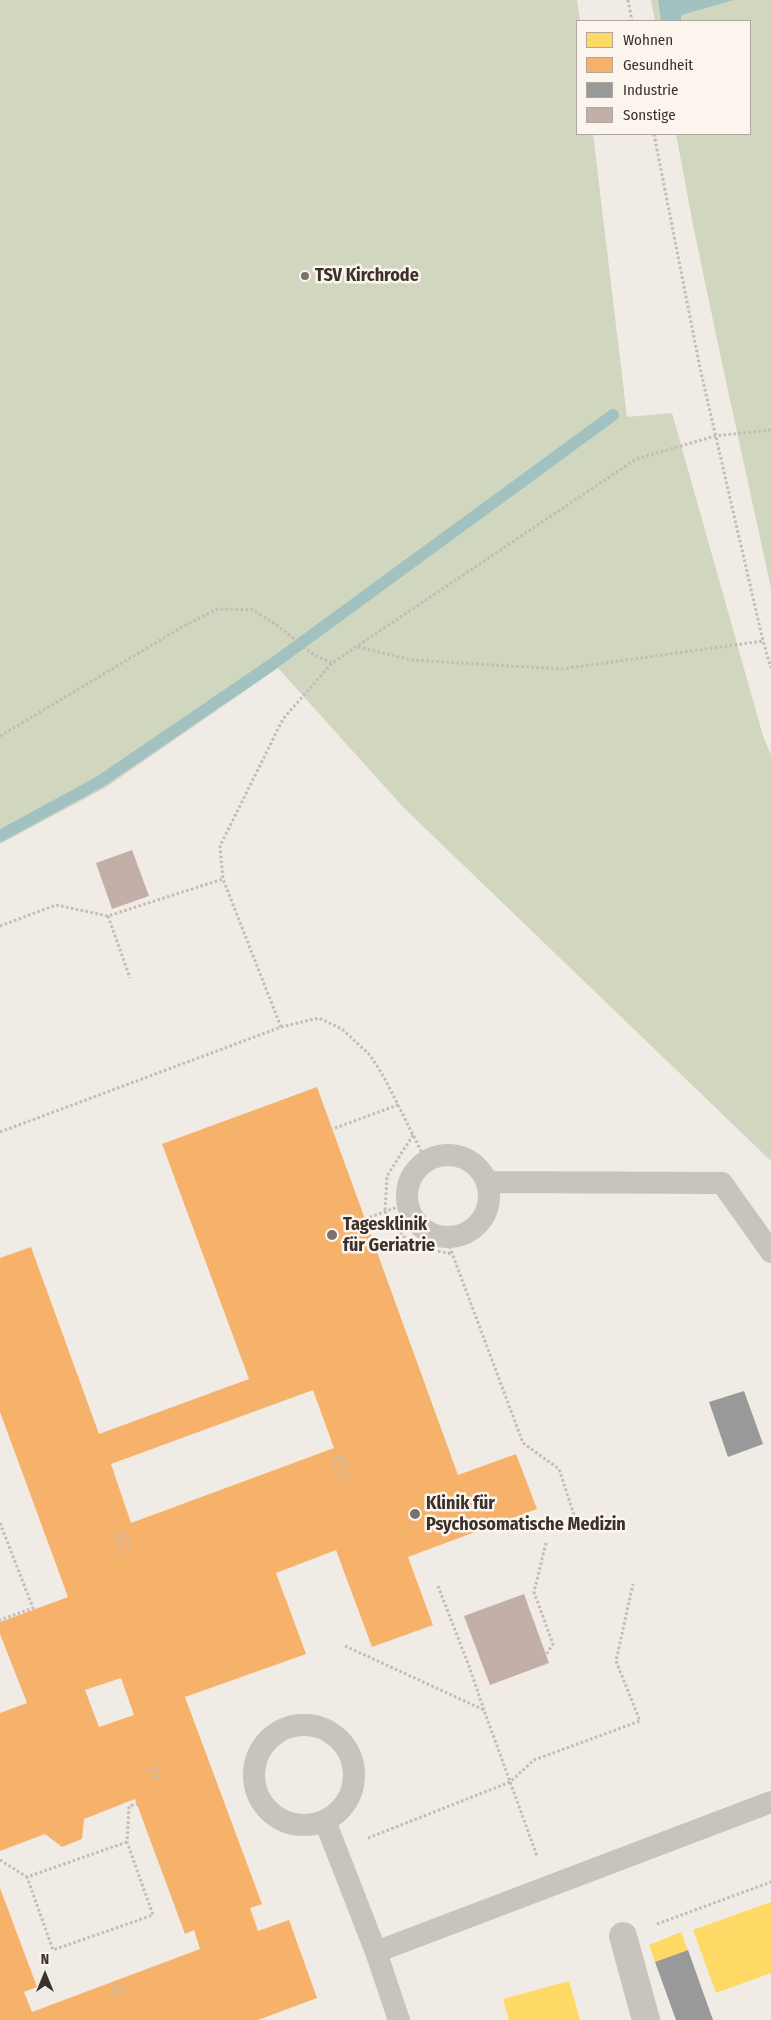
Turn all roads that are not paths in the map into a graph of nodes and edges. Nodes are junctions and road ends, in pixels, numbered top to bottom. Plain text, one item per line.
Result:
1 (487, 1182) junction
2 (771, 1252) edge
3 (771, 1802) edge
4 (325, 1821) junction
5 (623, 1936) road end
6 (376, 1952) junction
7 (399, 2020) edge
8 (646, 2020) edge

1 - 1 lane
1 - 2 lane
3 - 6 lane
4 - 4 lane
4 - 6 lane
5 - 8 street
6 - 7 lane

